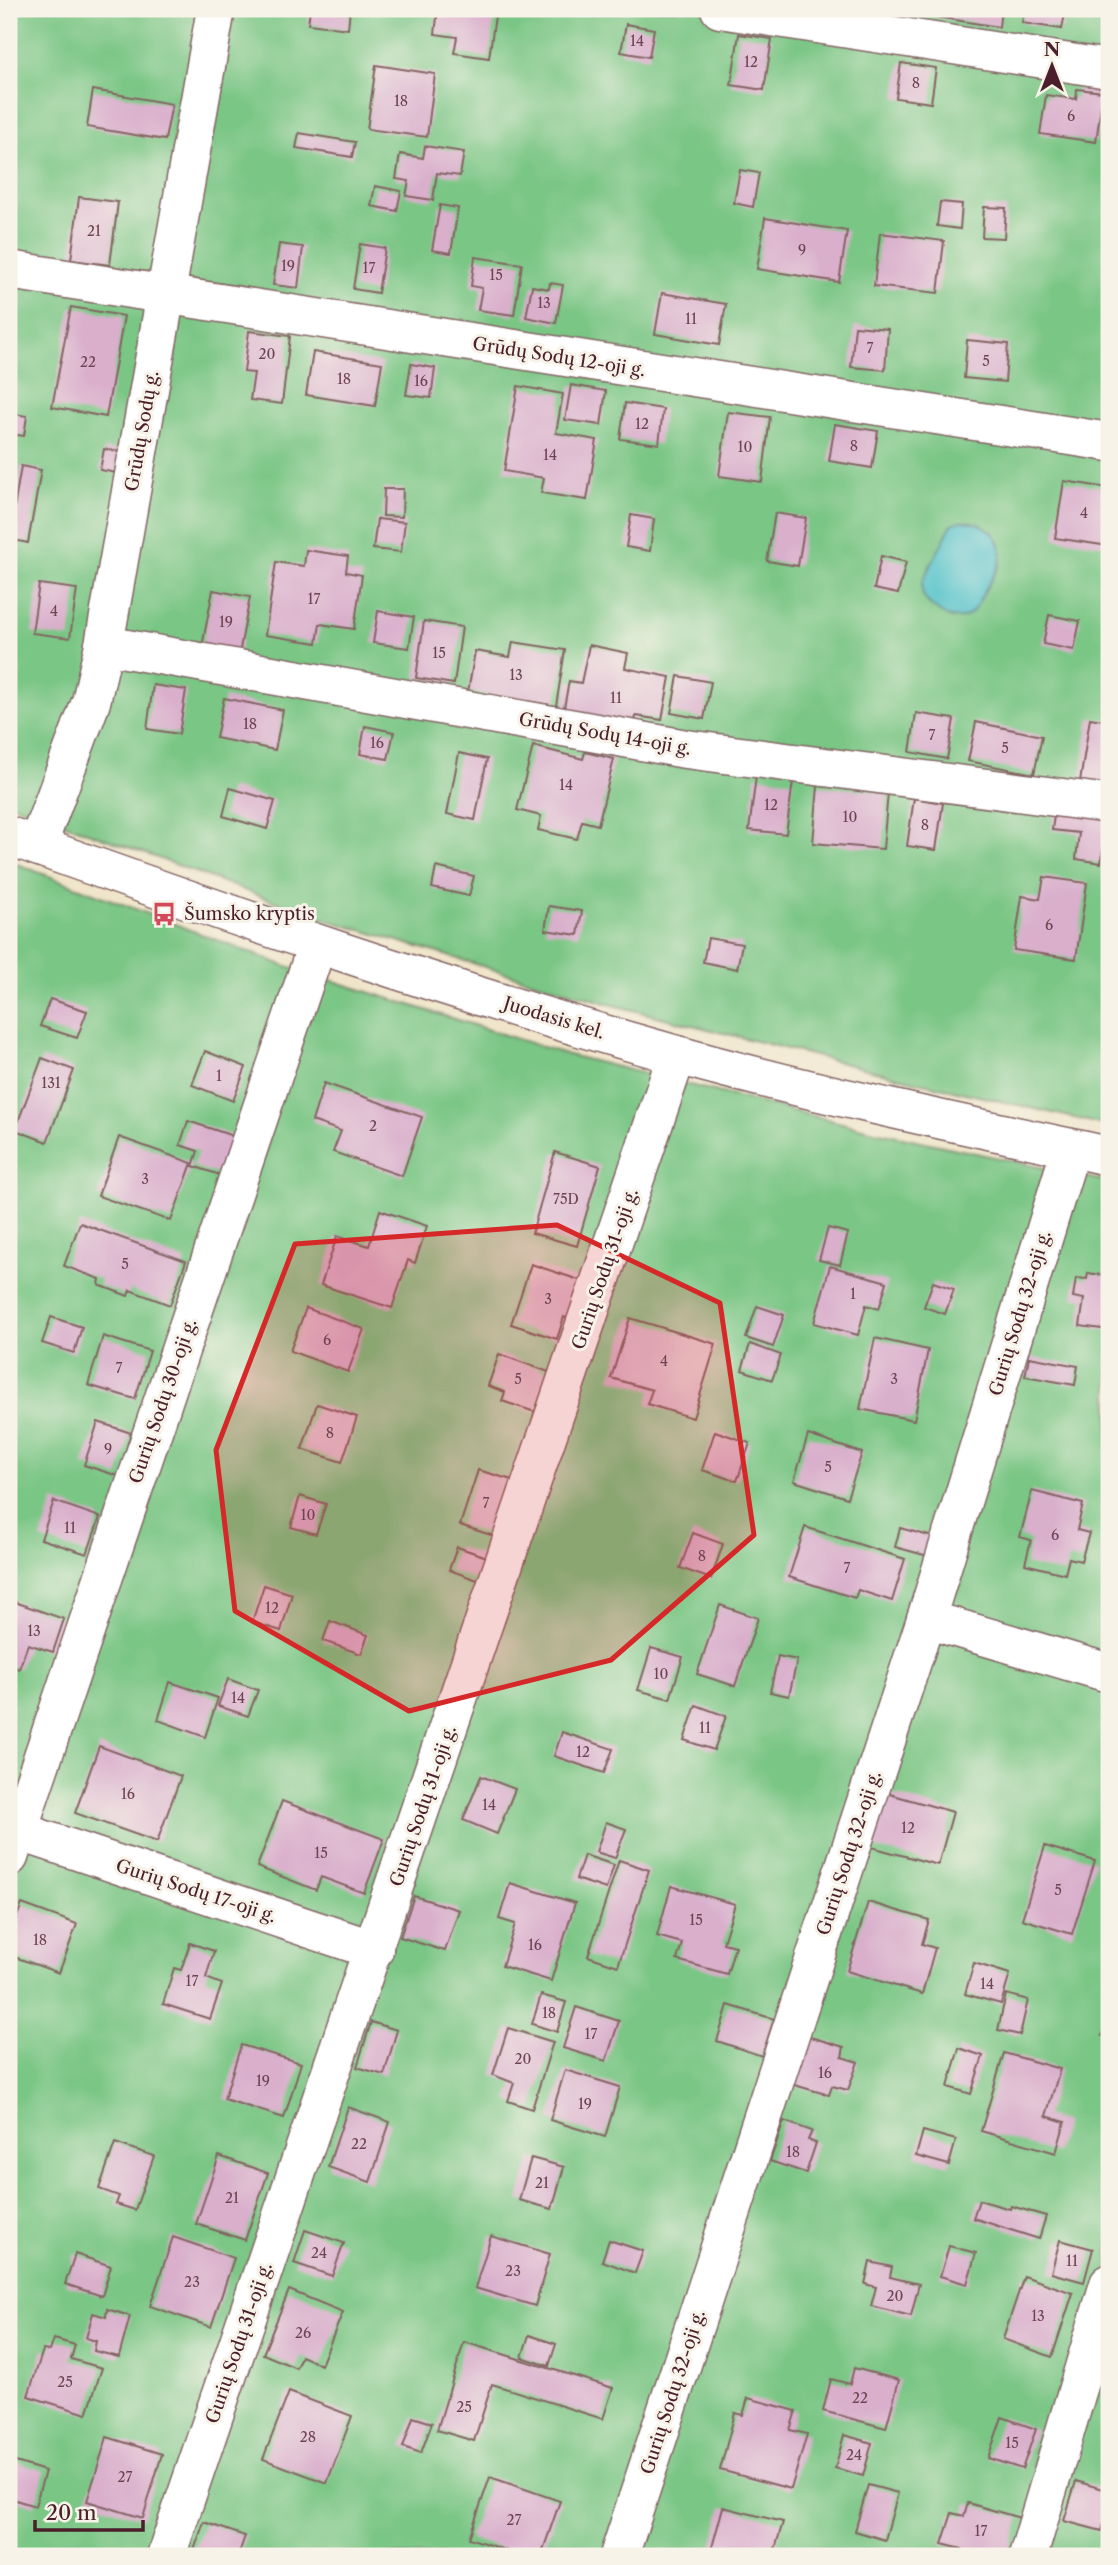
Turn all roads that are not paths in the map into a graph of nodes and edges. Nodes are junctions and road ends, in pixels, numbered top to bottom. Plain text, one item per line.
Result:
1 (216, 9) edge
2 (720, 9) edge
3 (1109, 69) edge
4 (9, 270) edge
5 (166, 296) junction
6 (1109, 442) edge
7 (104, 645) junction
8 (1109, 804) edge
9 (16, 839) edge
10 (317, 945) junction
11 (677, 1055) junction
12 (1071, 1148) junction
13 (1109, 1156) edge
14 (926, 1619) junction
15 (1109, 1673) edge
16 (13, 1844) edge
17 (374, 1950) junction
18 (1109, 2284) edge
19 (166, 2556) edge
20 (619, 2556) edge
21 (1028, 2556) edge

1 - 5 street, Grūdų Sodų g.
2 - 3 street
4 - 5 street, Grūdų Sodų 12-oji g.
5 - 6 street, Grūdų Sodų 12-oji g.
5 - 7 street, Grūdų Sodų g.
7 - 8 street, Grūdų Sodų 14-oji g.
7 - 9 street, Grūdų Sodų g.
9 - 10 street, Juodasis kel.
10 - 11 street, Juodasis kel.
10 - 16 street, Gurių Sodų 30-oji g.
11 - 12 street, Juodasis kel.
11 - 17 street, Gurių Sodų 31-oji g.
12 - 13 street, Juodasis kel.
12 - 14 street, Gurių Sodų 32-oji g.
14 - 15 street
14 - 20 street, Gurių Sodų 32-oji g.
16 - 17 street, Gurių Sodų 17-oji g.
17 - 19 street, Gurių Sodų 31-oji g.
18 - 21 street

